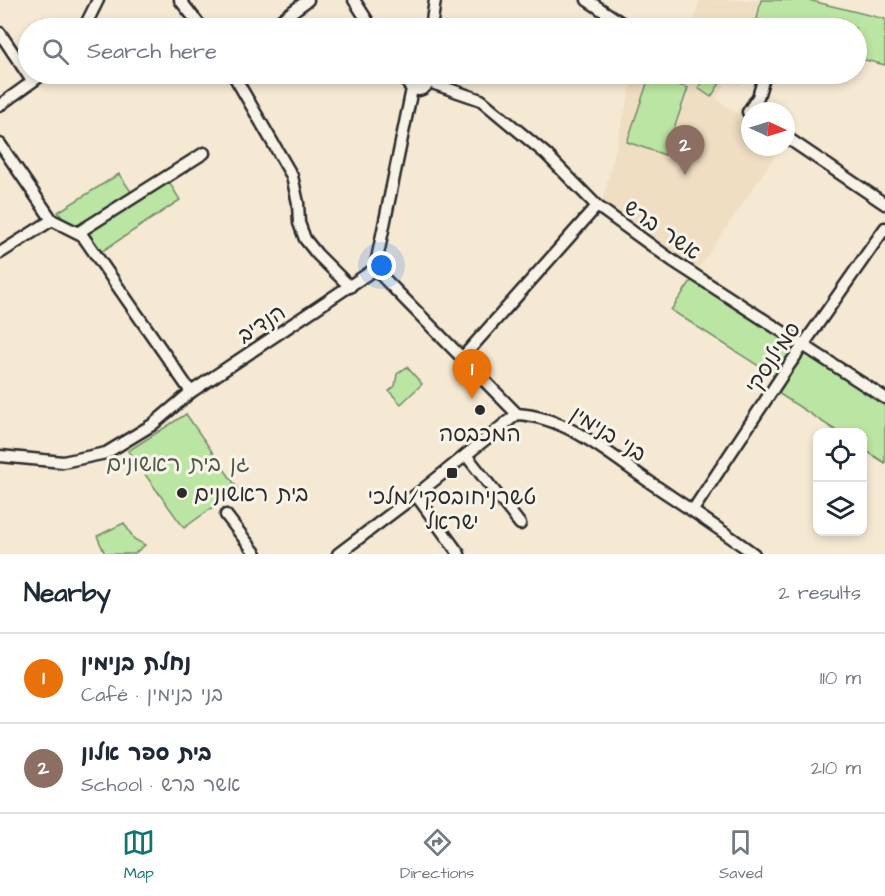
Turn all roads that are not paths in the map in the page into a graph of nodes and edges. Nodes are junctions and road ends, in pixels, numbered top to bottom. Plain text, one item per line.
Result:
1 (98, 0) edge
2 (308, 0) edge
3 (354, 0) edge
4 (435, 0) edge
5 (587, 0) edge
6 (182, 1) edge
7 (89, 18) edge
8 (195, 18) edge
9 (284, 18) edge
10 (366, 18) edge
11 (432, 18) edge
12 (614, 18) edge
13 (0, 33) edge
14 (18, 60) edge
15 (28, 84) edge
16 (239, 84) edge
17 (408, 84) edge
18 (425, 84) edge
19 (442, 84) edge
20 (762, 84) edge
21 (412, 89) junction
22 (755, 102) edge
23 (0, 105) edge
24 (738, 106) dead end
25 (741, 108) edge
26 (795, 143) edge
27 (0, 144) edge
28 (204, 153) dead end
29 (885, 204) edge
30 (597, 206) junction
31 (52, 220) junction
32 (885, 228) edge
33 (81, 235) junction
34 (0, 253) edge
35 (375, 269) junction
36 (350, 286) junction
37 (802, 345) junction
38 (462, 358) junction
39 (191, 392) junction
40 (885, 398) edge
41 (517, 414) junction
42 (466, 454) junction
43 (0, 456) edge
44 (416, 495) junction
45 (693, 510) junction
46 (226, 515) dead end
47 (520, 524) dead end
48 (256, 554) edge
49 (338, 554) edge
50 (459, 554) edge
51 (754, 554) edge

1 - 7 street
2 - 9 street
3 - 10 street
4 - 11 street
5 - 12 street
6 - 8 street
13 - 14 street
15 - 23 street
16 - 36 street
17 - 21 street
18 - 21 street
19 - 30 street, אשר ברש
20 - 22 street
21 - 35 street
24 - 25 street
26 - 29 street
27 - 31 street
28 - 33 street
30 - 37 street, אשר ברש
30 - 38 street
31 - 33 street
31 - 34 street
32 - 37 street, סמילנסקי
33 - 39 street
35 - 36 street, הנדיב
35 - 38 street
36 - 39 street, הנדיב
37 - 40 street, אשר ברש
37 - 45 street, סמילנסקי
38 - 41 street
39 - 43 street, הנדיב
41 - 42 street
41 - 45 street, בני בנימין
42 - 44 street
42 - 47 street
44 - 49 street
44 - 50 street
45 - 51 street, בני בנימין
46 - 48 street

